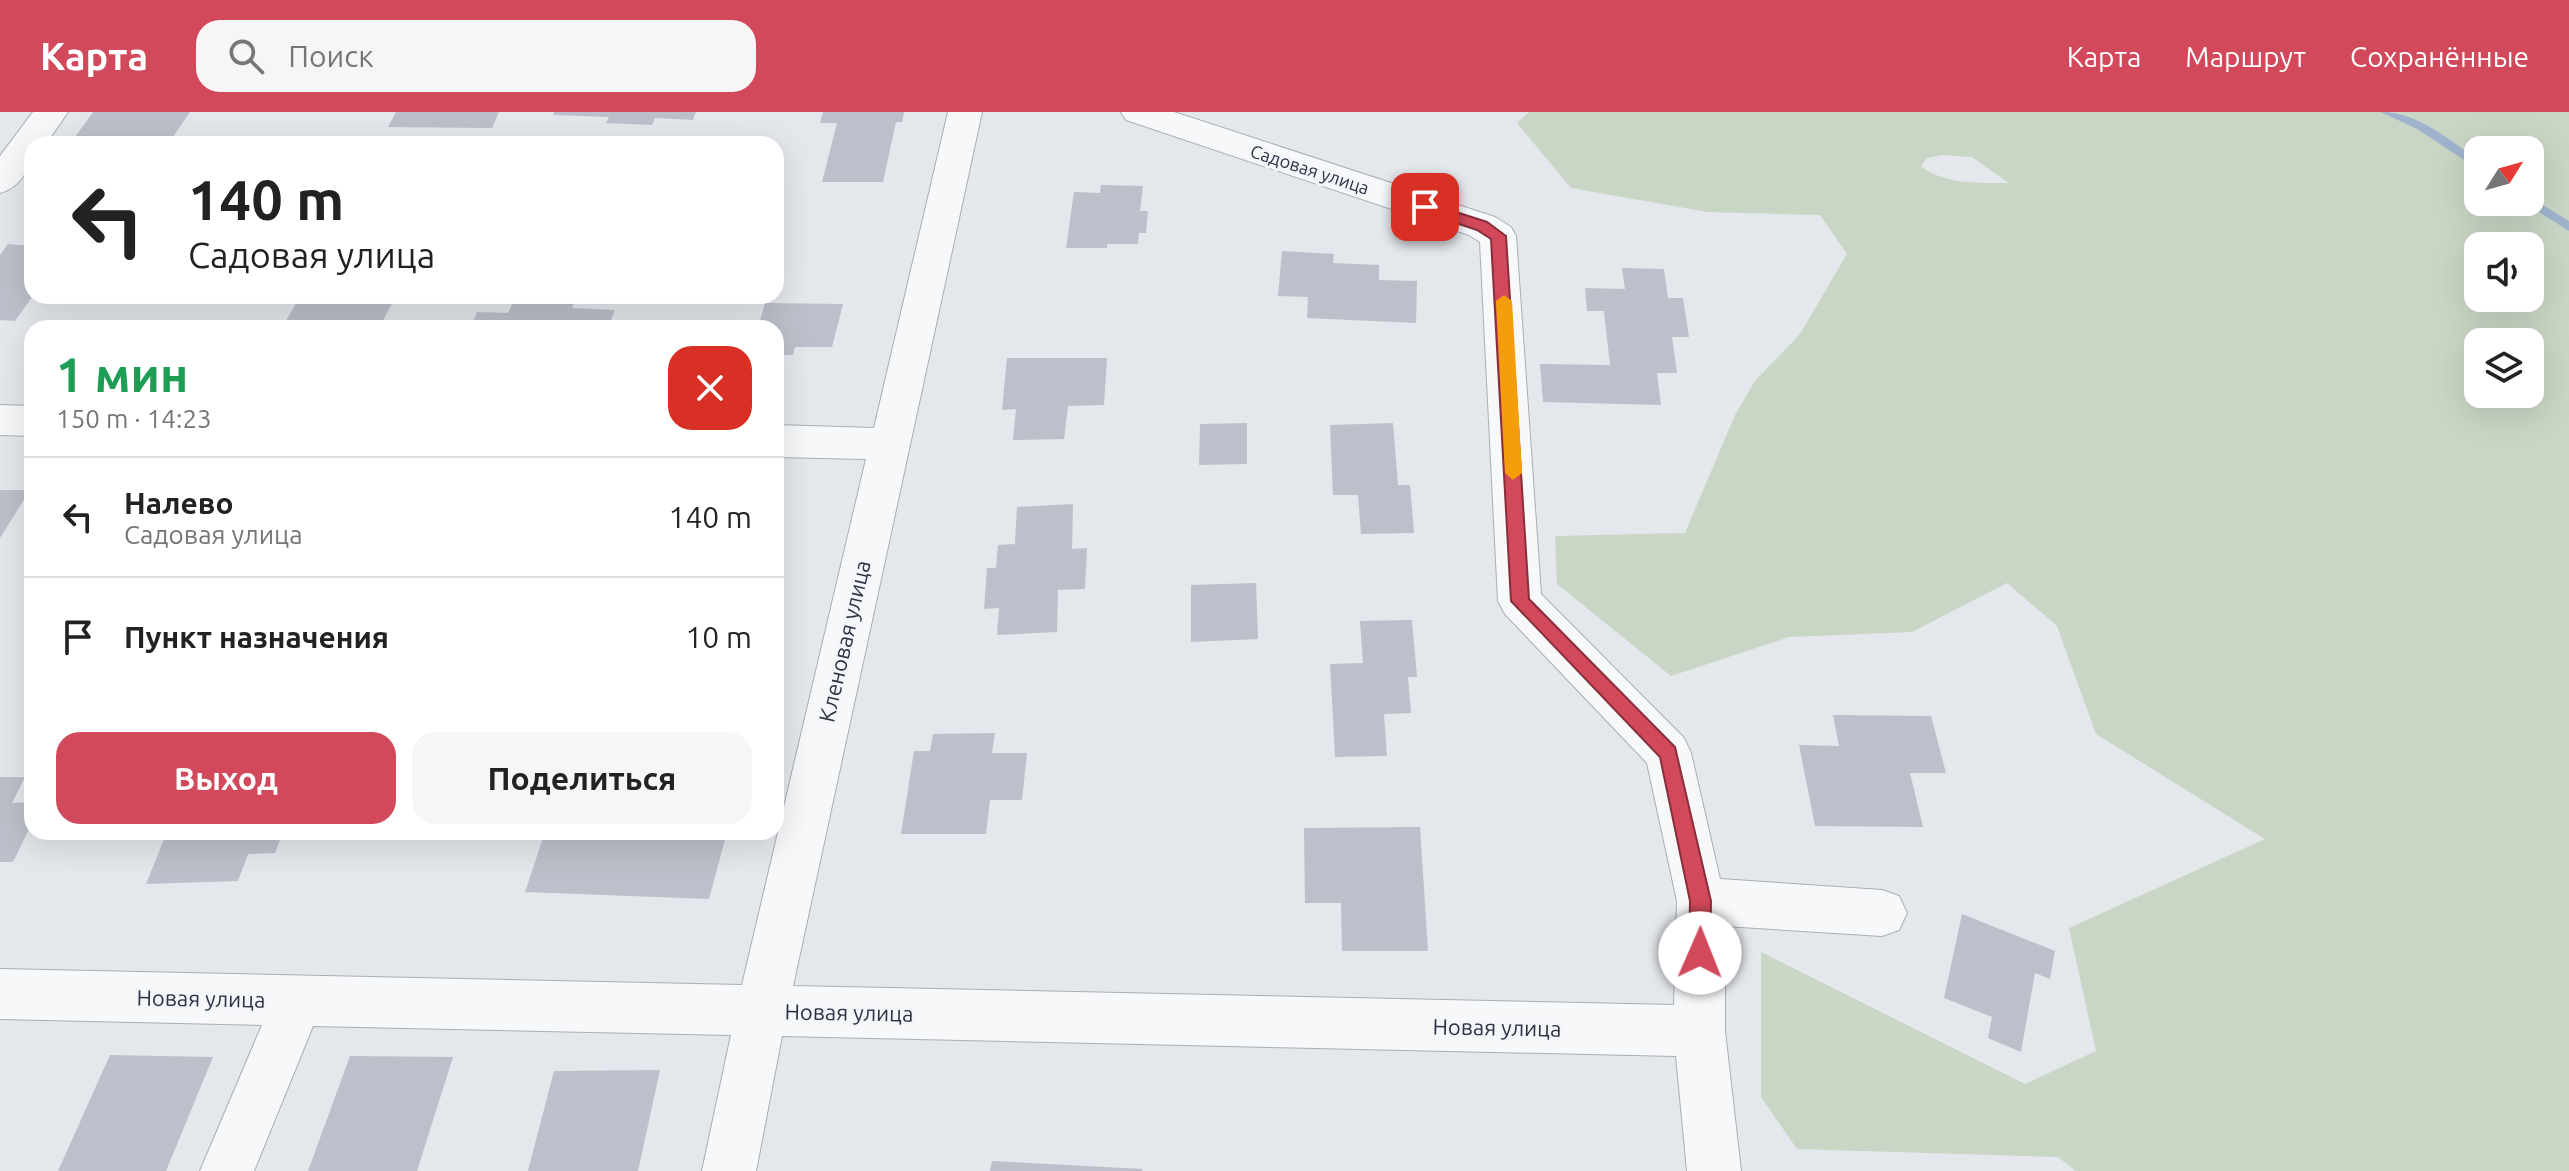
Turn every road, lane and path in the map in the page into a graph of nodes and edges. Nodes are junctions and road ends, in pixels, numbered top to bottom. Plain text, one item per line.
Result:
1 (51, 112) edge
2 (965, 112) edge
3 (1138, 112) edge
4 (33, 136) edge
5 (24, 149) edge
6 (0, 181) edge
7 (0, 420) edge
8 (24, 421) edge
9 (784, 441) edge
10 (888, 444) junction
11 (1701, 901) junction
12 (1882, 913) dead end
13 (0, 994) edge
14 (298, 999) junction
15 (762, 1010) junction
16 (1699, 1031) junction
17 (227, 1171) edge
18 (729, 1171) edge
19 (1714, 1171) edge

1 - 4 street
2 - 10 street, Кленовая улица
3 - 11 street, Садовая улица
5 - 6 street
7 - 8 street
9 - 10 street
10 - 15 street, Кленовая улица
11 - 12 street
11 - 16 street
13 - 14 street, Новая улица
14 - 15 street, Новая улица
14 - 17 street
15 - 16 street, Новая улица
15 - 18 street, Кленовая улица
16 - 19 street

